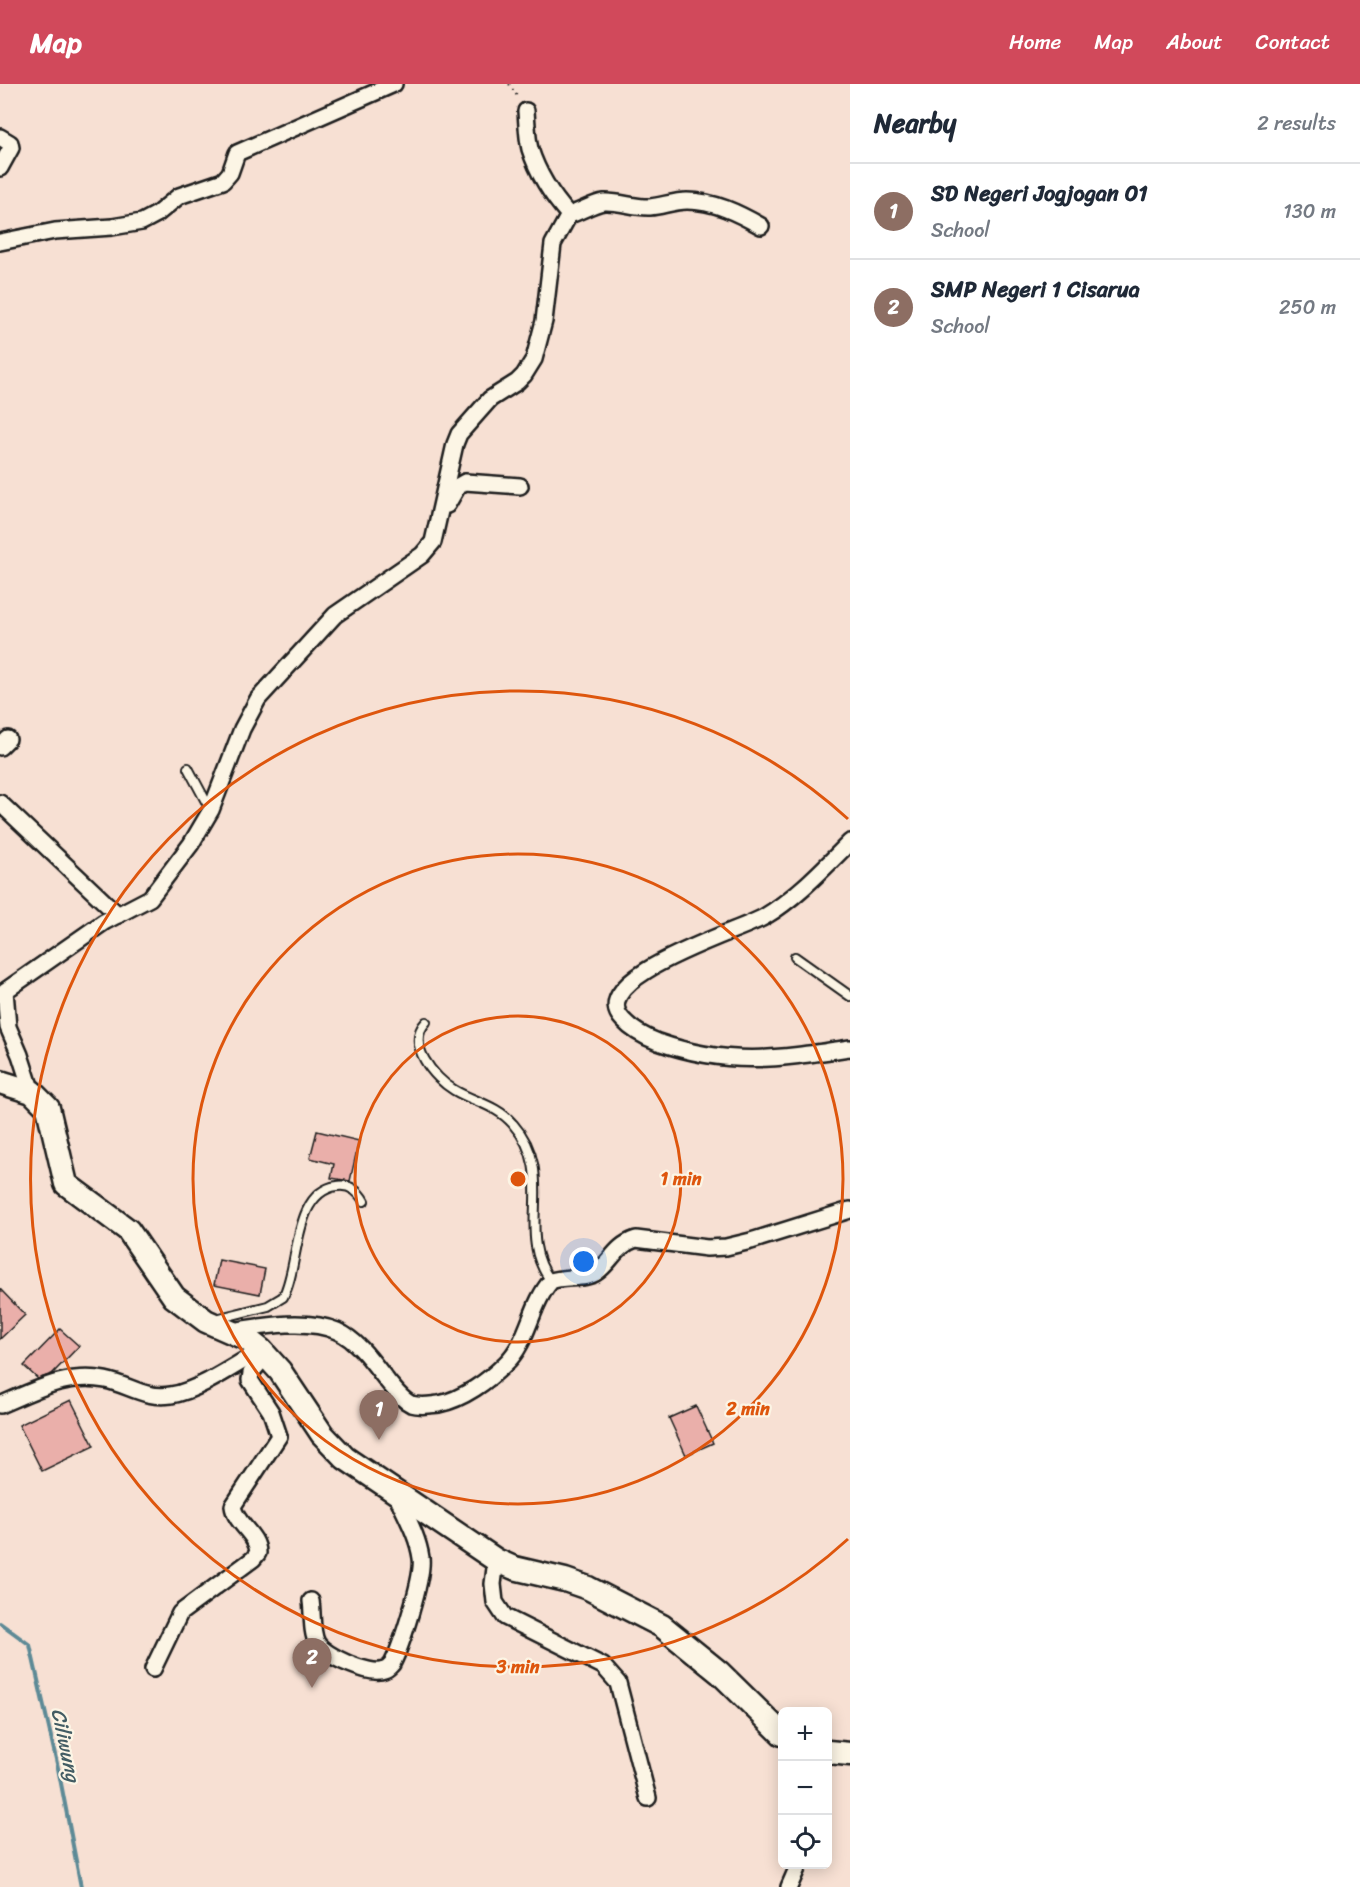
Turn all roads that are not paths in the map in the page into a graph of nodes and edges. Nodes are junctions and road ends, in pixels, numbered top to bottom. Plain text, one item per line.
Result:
1 (394, 84) edge
2 (526, 111) road end
3 (0, 137) edge
4 (0, 168) edge
5 (569, 215) junction
6 (761, 226) dead end
7 (0, 242) edge
8 (520, 486) dead end
9 (441, 512) junction
10 (188, 768) dead end
11 (0, 803) edge
12 (211, 810) junction
13 (850, 842) edge
14 (118, 915) junction
15 (795, 957) dead end
16 (850, 996) edge
17 (426, 1022) dead end
18 (850, 1047) edge
19 (0, 1082) edge
20 (32, 1092) junction
21 (364, 1201) dead end
22 (850, 1210) edge
23 (551, 1281) junction
24 (206, 1322) junction
25 (229, 1331) junction
26 (263, 1353) junction
27 (0, 1405) edge
28 (394, 1491) junction
29 (496, 1560) junction
30 (312, 1601) dead end
31 (153, 1669) dead end
32 (778, 1729) edge
33 (832, 1752) edge
34 (850, 1754) edge
35 (648, 1798) dead end
36 (797, 1869) edge
37 (784, 1887) edge
38 (789, 1887) edge

1 - 7 street
2 - 5 street
3 - 4 street
5 - 6 street
5 - 9 street
8 - 9 street
9 - 12 street
10 - 12 lane
11 - 14 street
12 - 14 street
13 - 18 street
14 - 20 street
15 - 16 lane
17 - 23 lane
19 - 20 street
20 - 24 street
21 - 24 lane
22 - 23 street
23 - 25 street
24 - 25 street
25 - 26 street
26 - 27 street
26 - 28 street
26 - 31 street
28 - 29 street
28 - 30 street
29 - 32 street
29 - 35 street
33 - 34 street
36 - 38 street
37 - 38 street

